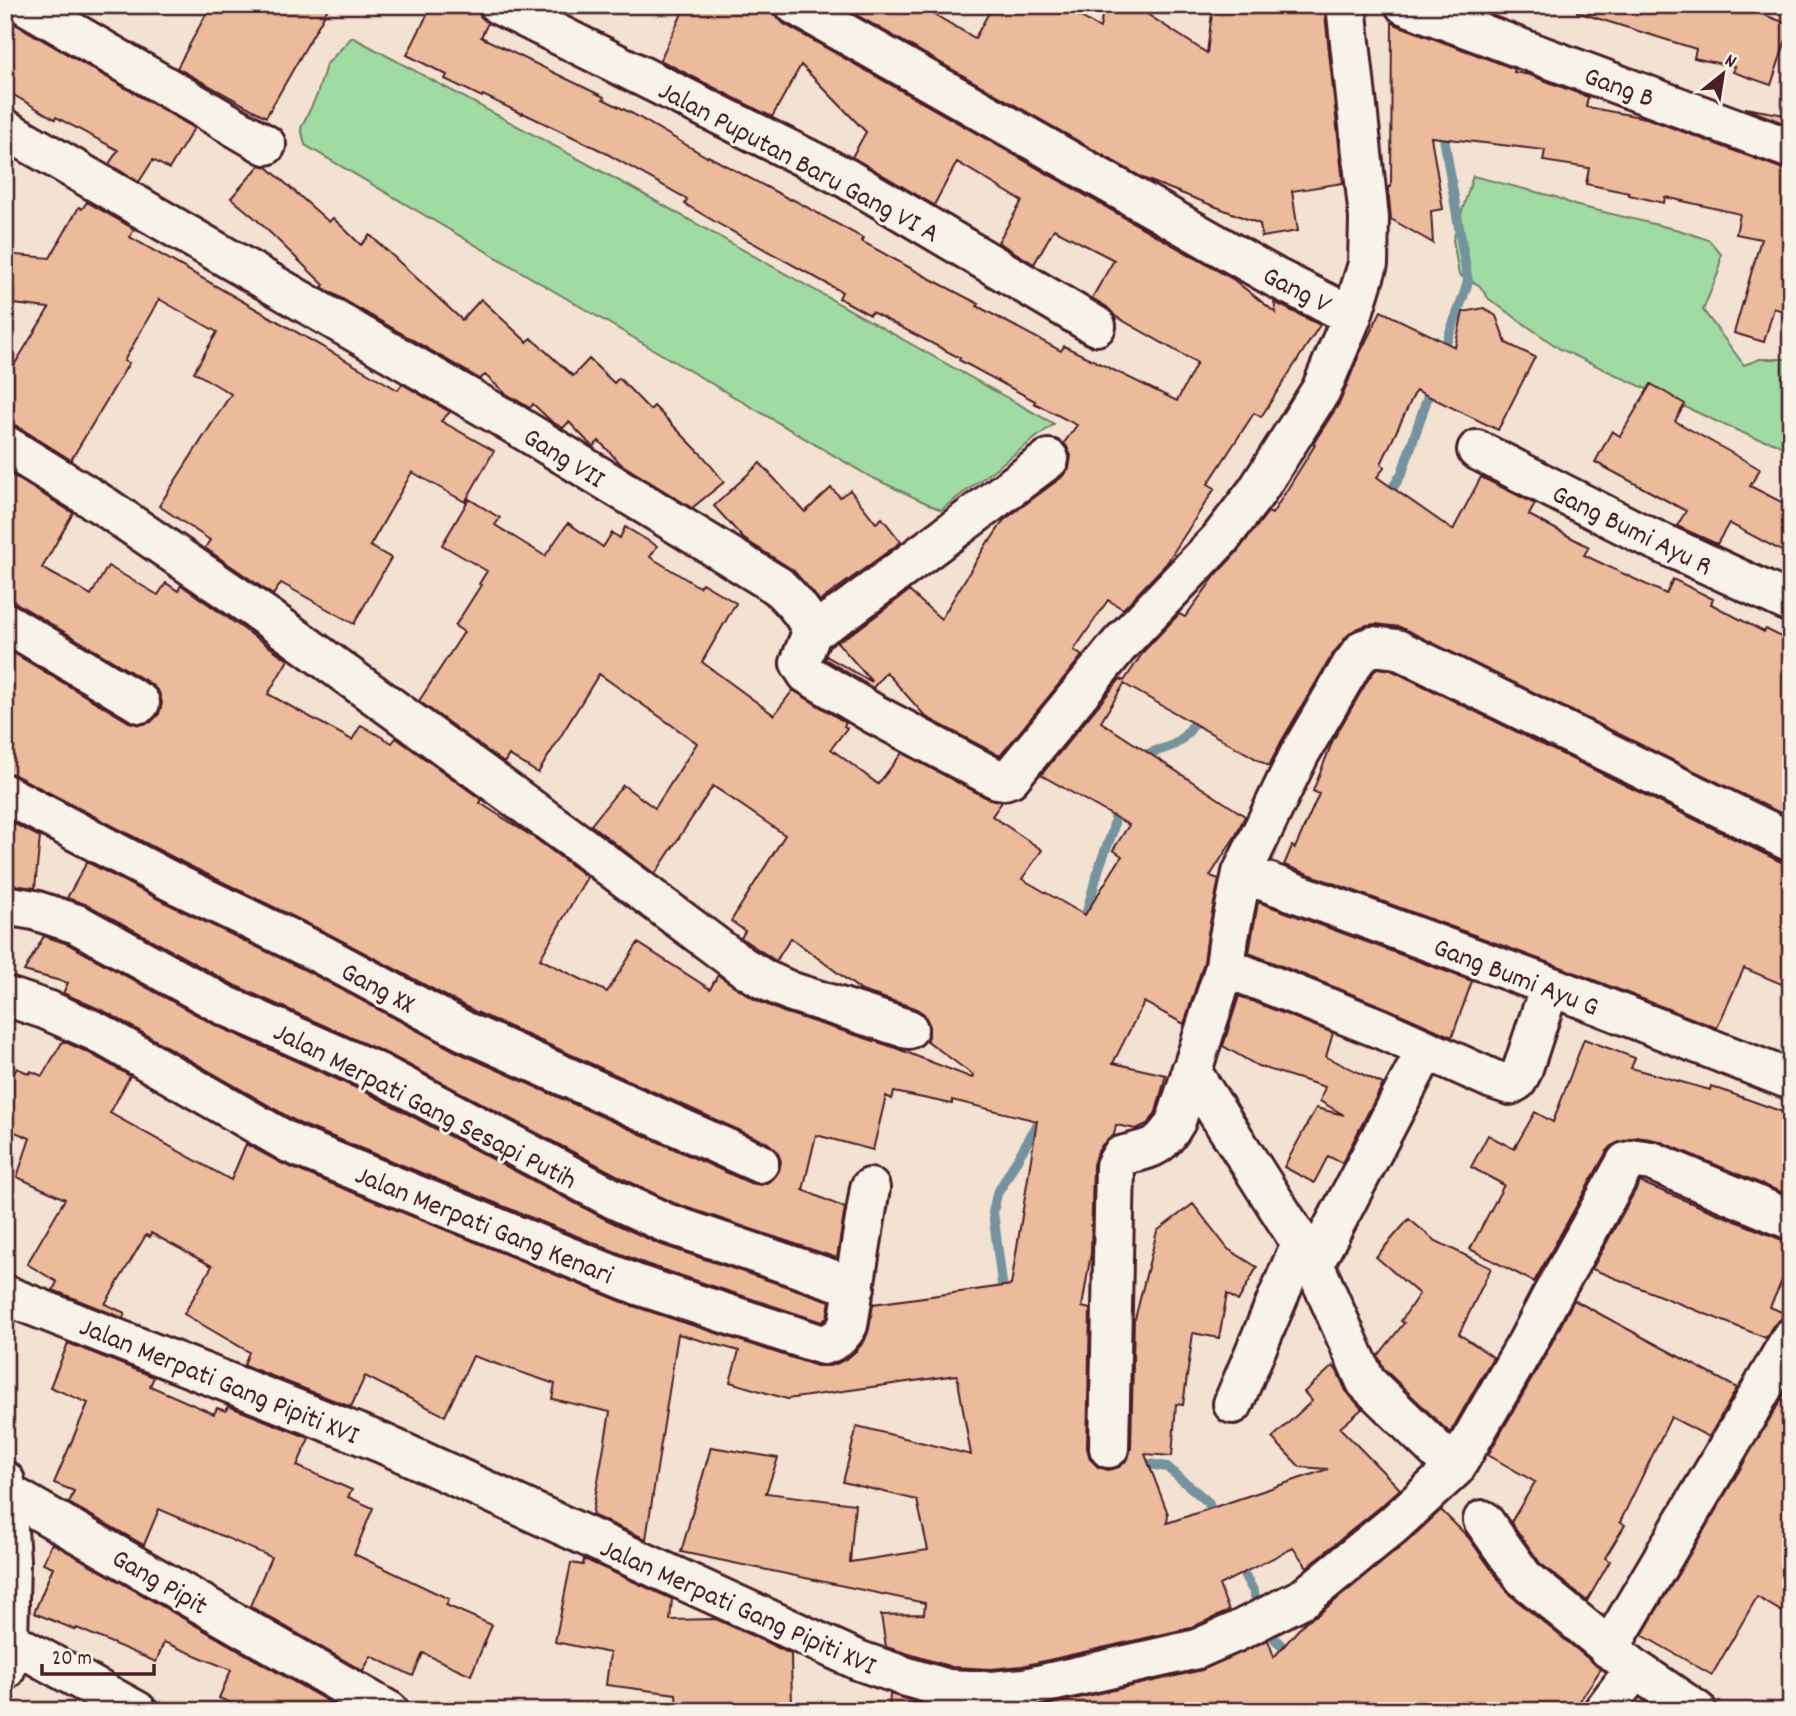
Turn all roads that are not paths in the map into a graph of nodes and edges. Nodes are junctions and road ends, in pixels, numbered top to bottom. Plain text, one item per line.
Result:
1 (26, 5) edge
2 (499, 5) edge
3 (795, 5) edge
4 (1346, 5) edge
5 (1423, 12) edge
6 (5, 129) edge
7 (266, 145) dead end
8 (1791, 149) edge
9 (1352, 316) junction
10 (1096, 326) dead end
11 (5, 445) edge
12 (1477, 450) dead end
13 (1049, 458) dead end
14 (1791, 603) edge
15 (5, 622) edge
16 (813, 632) junction
17 (140, 703) dead end
18 (5, 794) edge
19 (1791, 842) edge
20 (1242, 873) junction
21 (5, 905) edge
22 (1225, 967) junction
23 (1550, 986) junction
24 (5, 996) edge
25 (908, 1029) dead end
26 (1426, 1050) junction
27 (1191, 1071) junction
28 (1791, 1080) edge
29 (759, 1163) dead end
30 (870, 1188) dead end
31 (1791, 1220) edge
32 (1308, 1254) junction
33 (855, 1286) junction
34 (5, 1295) edge
35 (1791, 1338) edge
36 (1233, 1404) dead end
37 (1109, 1448) dead end
38 (1455, 1468) junction
39 (5, 1480) edge
40 (6, 1492) edge
41 (1483, 1520) dead end
42 (8, 1594) edge
43 (7, 1655) edge
44 (1622, 1659) junction
45 (137, 1711) edge
46 (389, 1711) edge
47 (1603, 1711) edge
48 (1697, 1711) edge

1 - 7 street
2 - 10 street, Jalan Puputan Baru Gang VI A
3 - 9 street, Gang V
4 - 9 street
5 - 8 street, Gang B
6 - 16 street, Gang VII
9 - 16 street, Gang V
11 - 25 street
12 - 14 street, Gang Bumi Ayu R
13 - 16 street
15 - 17 street
18 - 29 street, Gang XX
19 - 20 street
20 - 22 street
20 - 23 street, Gang Bumi Ayu G
21 - 33 street, Jalan Merpati Gang Sesapi Putih
22 - 26 street
22 - 27 street
23 - 26 street
23 - 28 street, Gang Bumi Ayu G
24 - 33 street, Jalan Merpati Gang Kenari
26 - 32 street
27 - 32 street
27 - 37 street
30 - 33 street, Jalan Merpati Gang Kenari
31 - 38 street, Jalan Merpati Gang Pipiti XVI
32 - 36 street
32 - 38 street
34 - 38 street, Jalan Merpati Gang Pipiti XVI
35 - 44 street
39 - 40 street
40 - 42 street
40 - 46 street, Gang Pipit
41 - 44 street
42 - 43 street
43 - 45 street
44 - 47 street
44 - 48 street

